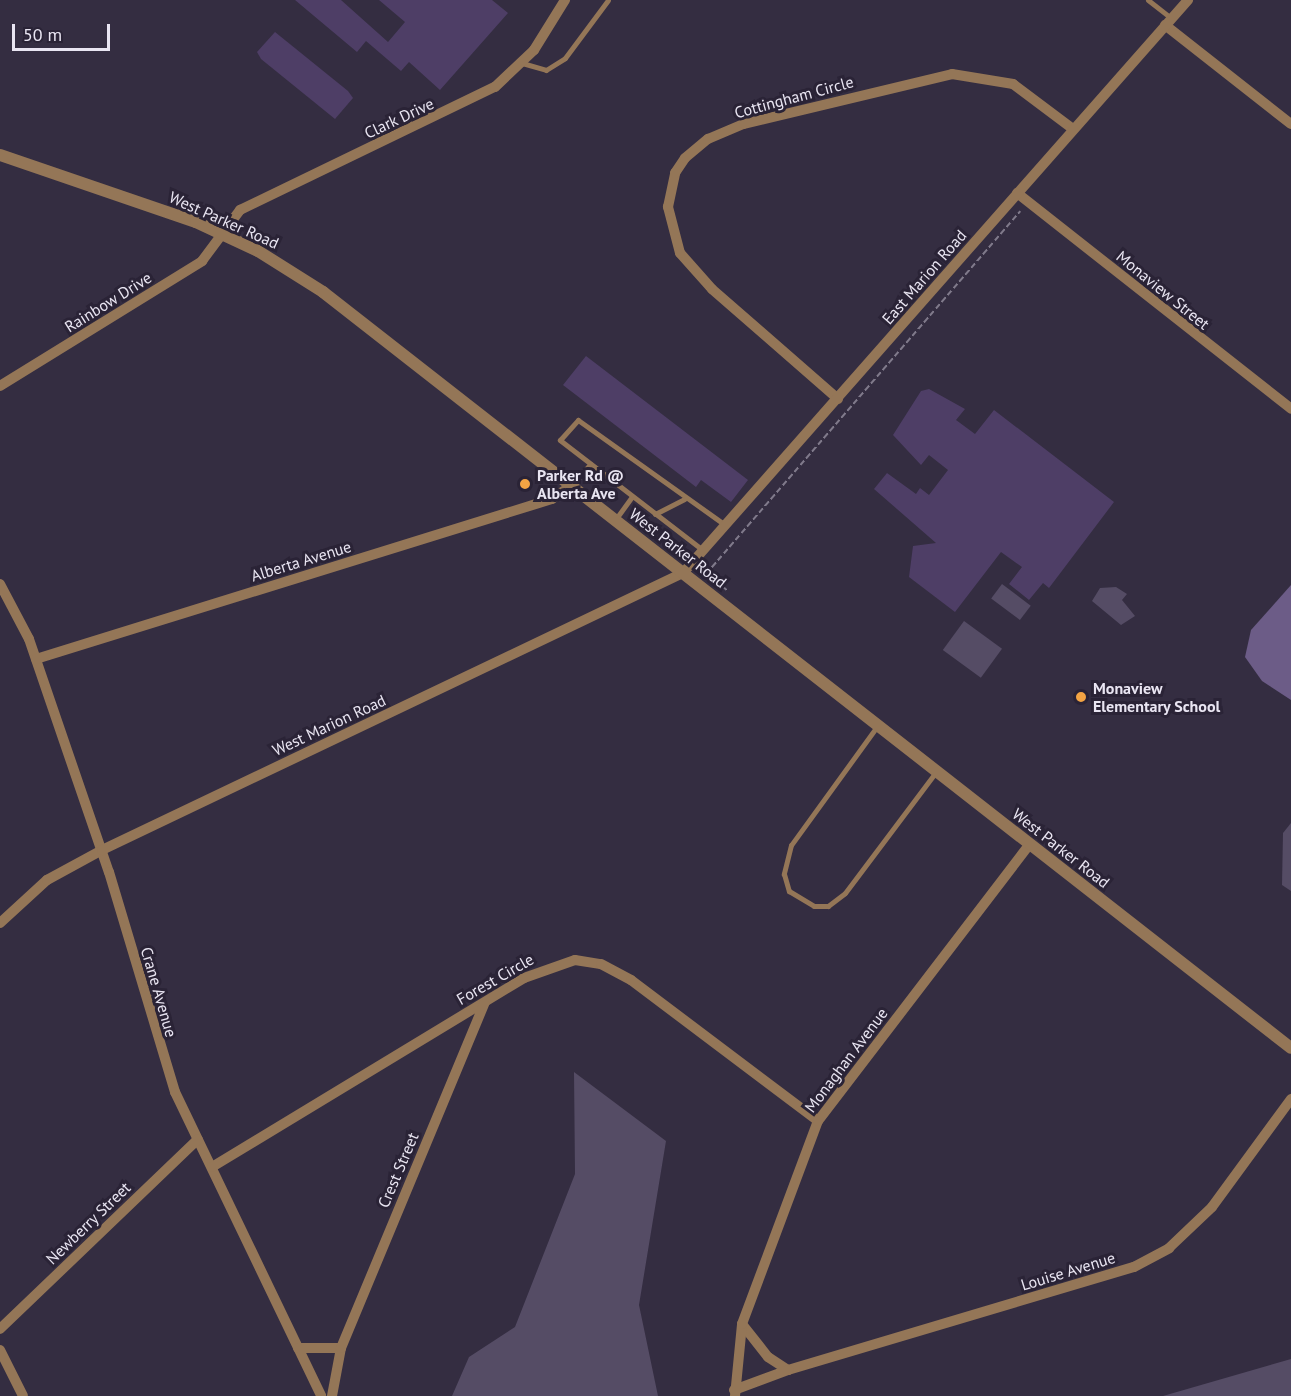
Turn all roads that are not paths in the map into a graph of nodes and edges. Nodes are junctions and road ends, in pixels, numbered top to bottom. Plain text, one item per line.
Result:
1 (565, 0) edge
2 (608, 0) edge
3 (1148, 0) edge
4 (1188, 0) edge
5 (1168, 21) junction
6 (522, 63) junction
7 (1291, 124) edge
8 (1073, 129) junction
9 (0, 155) edge
10 (1017, 193) junction
11 (222, 234) junction
12 (0, 386) edge
13 (838, 399) junction
14 (1291, 409) edge
15 (590, 464) junction
16 (572, 485) junction
17 (632, 497) junction
18 (684, 500) junction
19 (655, 514) junction
20 (615, 520) junction
21 (727, 527) junction
22 (705, 552) junction
23 (683, 573) junction
24 (0, 584) edge
25 (36, 659) junction
26 (878, 725) junction
27 (937, 771) junction
28 (1030, 844) junction
29 (102, 850) junction
30 (0, 923) edge
31 (484, 1004) junction
32 (1291, 1048) edge
33 (1291, 1099) edge
34 (818, 1121) junction
35 (198, 1139) junction
36 (212, 1167) junction
37 (742, 1324) junction
38 (0, 1329) edge
39 (298, 1348) junction
40 (341, 1348) junction
41 (0, 1350) edge
42 (788, 1370) junction
43 (734, 1393) edge
44 (23, 1396) edge
45 (321, 1396) edge
46 (332, 1396) edge

1 - 6 street, Clark Drive
2 - 6 lane
3 - 5 lane
4 - 5 street, East Marion Road
5 - 7 street
5 - 8 street, East Marion Road
6 - 11 street, Clark Drive
8 - 10 street, East Marion Road
8 - 13 street, Cottingham Circle
9 - 11 street, West Parker Road
10 - 13 street, East Marion Road
10 - 14 street, Monaview Street
11 - 12 street, Rainbow Drive
11 - 16 street, West Parker Road
13 - 21 street, East Marion Road
15 - 16 lane
15 - 17 lane
15 - 18 lane
16 - 20 street, West Parker Road
16 - 25 street, Alberta Avenue
17 - 19 lane
17 - 20 lane
18 - 19 lane
18 - 21 lane
19 - 22 lane
20 - 23 street, West Parker Road
21 - 22 street, East Marion Road
22 - 23 street, East Marion Road
23 - 26 street, West Parker Road
23 - 29 street, West Marion Road
24 - 25 street, Crane Avenue
25 - 29 street, Crane Avenue
26 - 27 street, West Parker Road
26 - 27 lane
27 - 28 street, West Parker Road
28 - 32 street, West Parker Road
28 - 34 street, Monaghan Avenue
29 - 30 street, West Marion Road
29 - 35 street, Crane Avenue
31 - 34 street, Forest Circle
31 - 36 street, Forest Circle
31 - 40 street, Crest Street
33 - 42 street, Louise Avenue
34 - 37 street, Monaghan Avenue
35 - 36 street, Crane Avenue
35 - 38 street, Newberry Street
36 - 39 street, Crane Avenue
37 - 42 street
37 - 43 street, Monaghan Avenue
39 - 40 street
39 - 45 street, Crane Avenue
40 - 46 street, Crest Street
41 - 44 street
42 - 43 street, Louise Avenue

